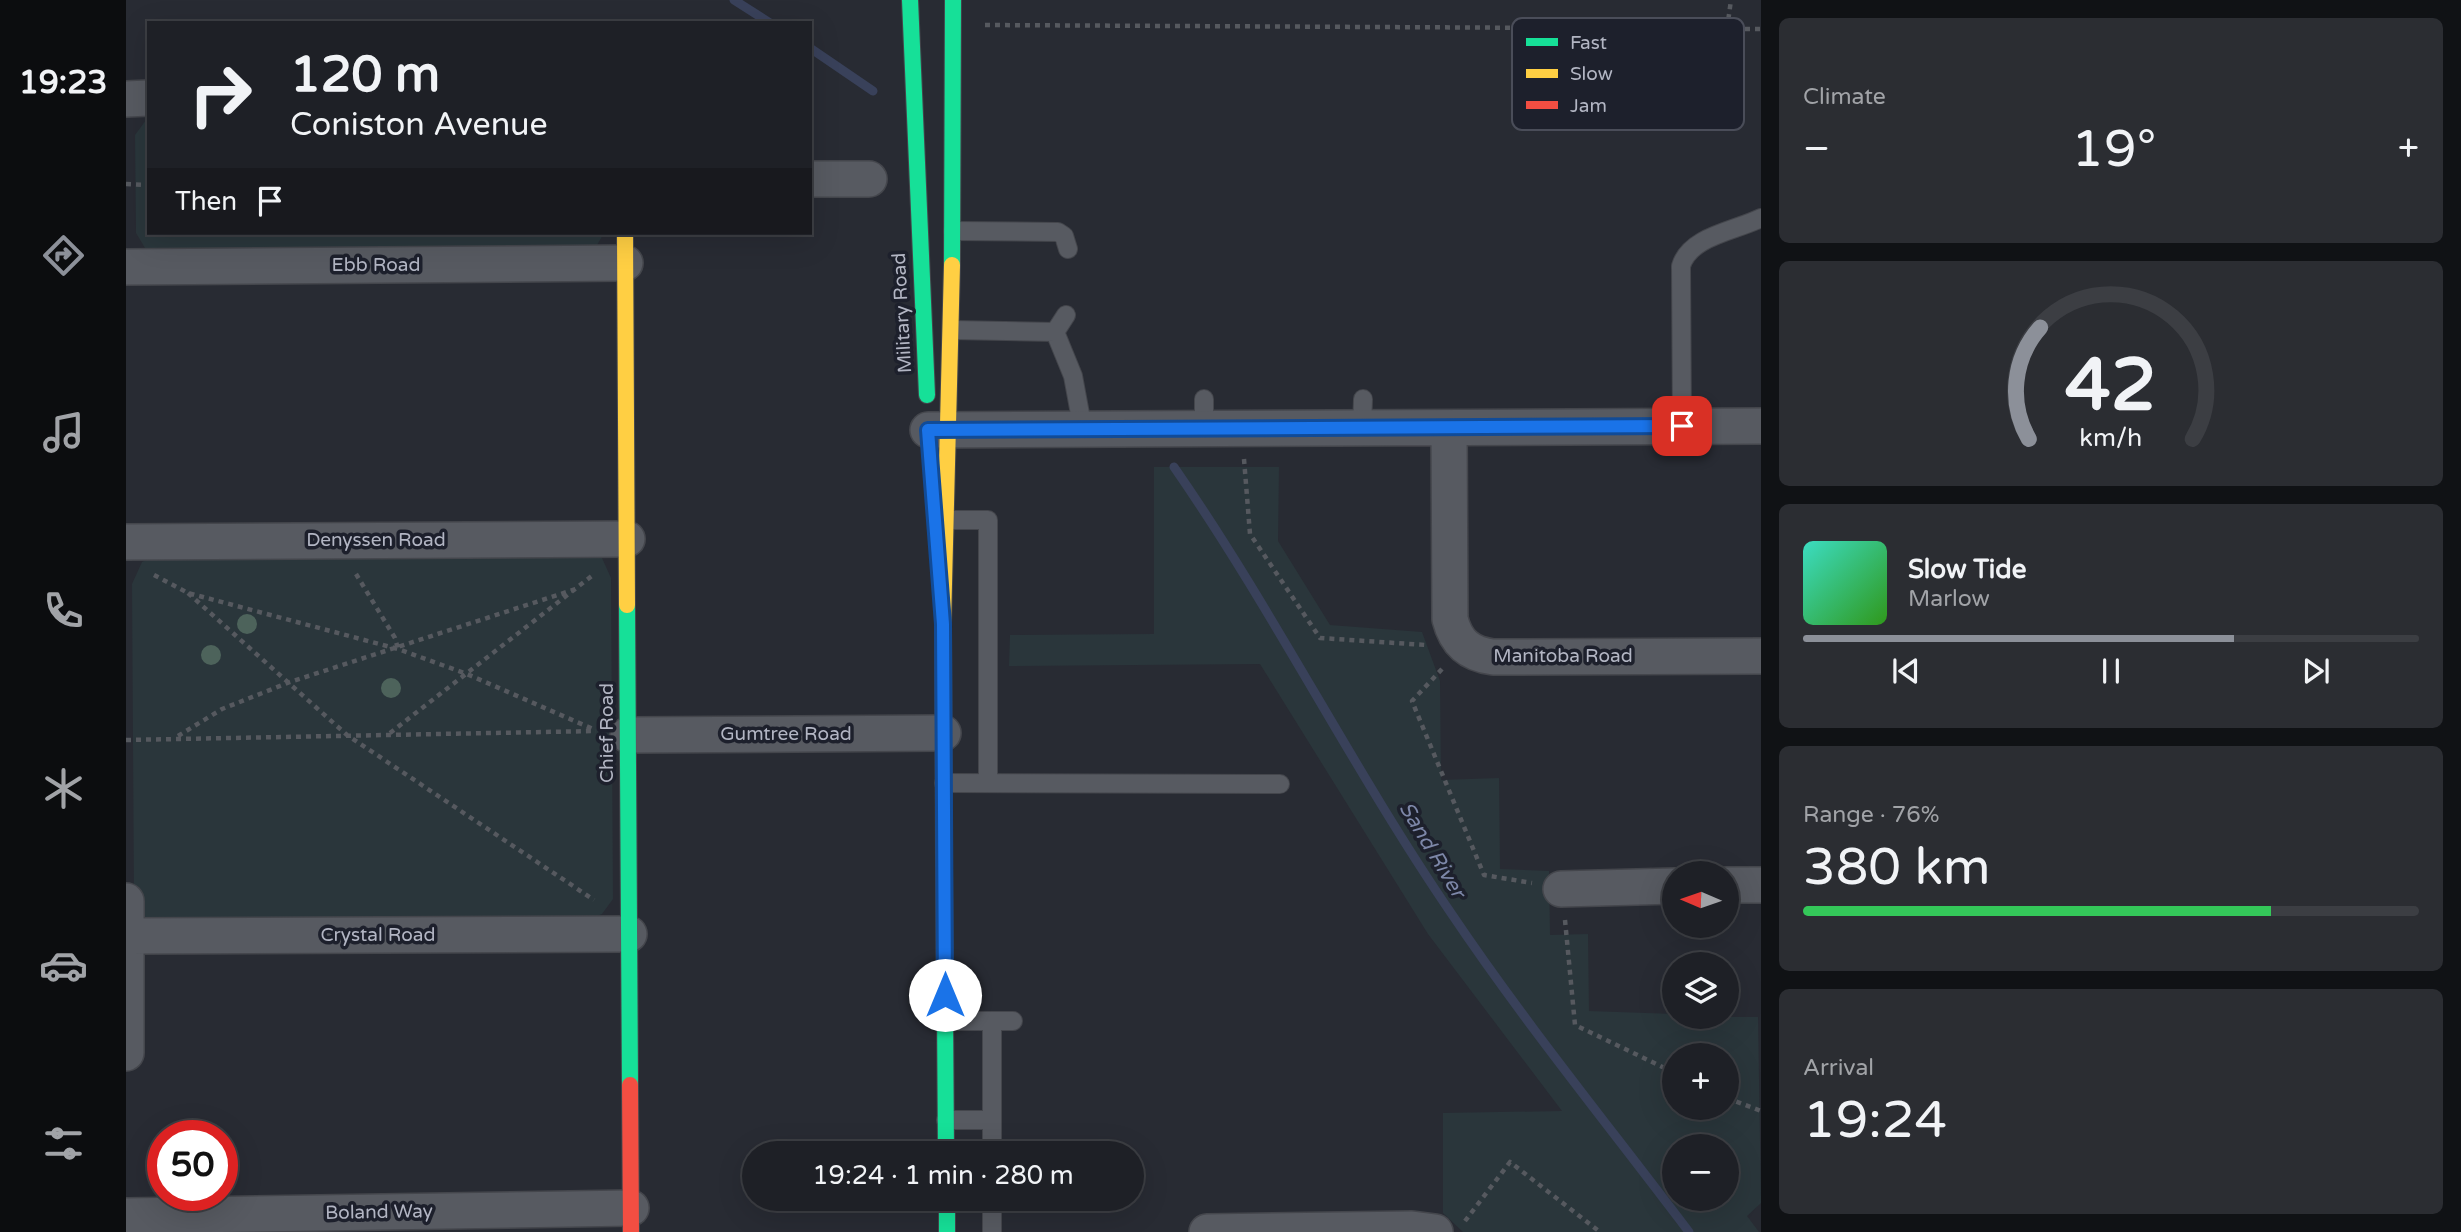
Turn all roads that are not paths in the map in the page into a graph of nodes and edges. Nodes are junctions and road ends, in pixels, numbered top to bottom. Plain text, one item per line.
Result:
1 (910, 0) edge
2 (953, 0) edge
3 (147, 98) edge
4 (126, 99) edge
5 (812, 179) edge
6 (869, 179) dead end
7 (1761, 218) edge
8 (953, 231) junction
9 (625, 248) edge
10 (1068, 249) dead end
11 (126, 267) edge
12 (1066, 315) dead end
13 (952, 330) junction
14 (1055, 332) junction
15 (1682, 426) junction
16 (1761, 426) edge
17 (1449, 428) junction
18 (1083, 430) junction
19 (934, 441) junction
20 (948, 520) junction
21 (627, 539) junction
22 (126, 542) edge
23 (943, 624) junction
24 (1761, 656) edge
25 (613, 733) junction
26 (943, 733) junction
27 (944, 783) junction
28 (988, 783) junction
29 (1280, 784) dead end
30 (1740, 885) edge
31 (1761, 885) edge
32 (1662, 886) edge
33 (1561, 889) road end
34 (126, 901) edge
35 (629, 934) junction
36 (127, 936) edge
37 (946, 1021) junction
38 (992, 1021) junction
39 (1013, 1021) dead end
40 (126, 1053) edge
41 (992, 1119) junction
42 (946, 1120) junction
43 (946, 1141) edge
44 (992, 1141) edge
45 (947, 1211) edge
46 (992, 1211) edge
47 (126, 1216) edge
48 (631, 1220) edge
49 (947, 1232) edge
50 (992, 1232) edge
51 (1207, 1232) edge
52 (1435, 1232) edge

1 - 19 main road, Military Road
2 - 8 main road, Military Road
3 - 4 street
5 - 6 street
7 - 15 lane
8 - 10 lane
8 - 13 main road, Military Road
9 - 11 street, Ebb Road
9 - 21 main road, Chief Road
12 - 14 lane
13 - 14 lane
13 - 19 main road, Military Road
14 - 18 lane
15 - 16 street
15 - 17 street
17 - 18 street
17 - 24 street, Manitoba Road
18 - 19 street
19 - 20 main road, Military Road
19 - 23 main road, Military Road
20 - 23 main road, Military Road
20 - 28 lane
21 - 22 street, Denyssen Road
21 - 25 main road, Chief Road
23 - 26 main road, Military Road
25 - 26 street, Gumtree Road
25 - 35 main road, Chief Road
26 - 27 main road, Military Road
27 - 28 lane
27 - 37 main road, Military Road
28 - 29 lane
30 - 31 street
32 - 33 street
34 - 36 street
35 - 36 street, Crystal Road
35 - 48 main road, Chief Road
36 - 40 street
37 - 38 lane
37 - 42 main road, Military Road
38 - 39 lane
38 - 41 lane
41 - 42 lane
41 - 44 lane
42 - 43 main road, Military Road
45 - 49 main road
46 - 50 lane
47 - 48 street, Boland Way
51 - 52 street

